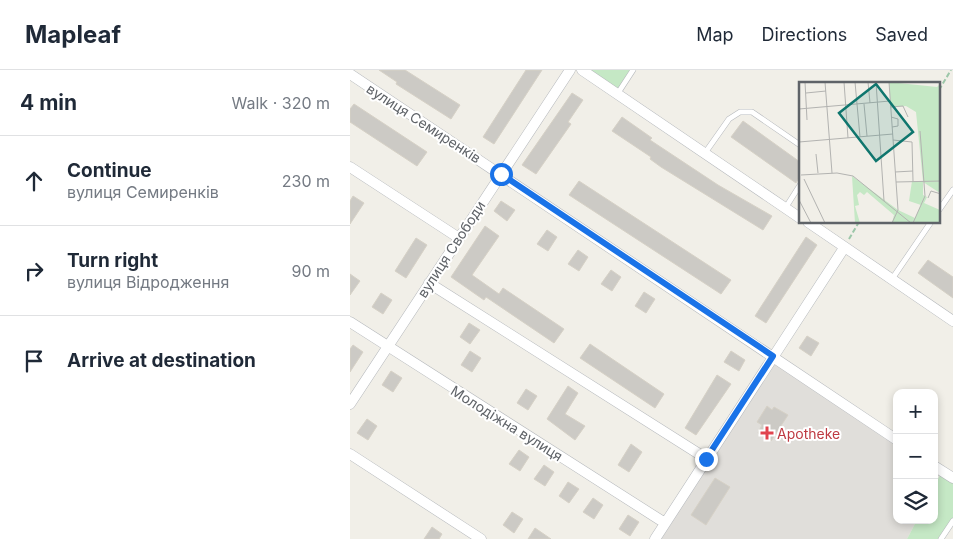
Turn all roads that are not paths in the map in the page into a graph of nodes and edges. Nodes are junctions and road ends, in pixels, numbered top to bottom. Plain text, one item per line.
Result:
1 (570, 70) edge
2 (582, 70) edge
3 (633, 70) edge
4 (350, 74) edge
5 (618, 93) junction
6 (799, 144) edge
7 (705, 153) junction
8 (350, 167) edge
9 (501, 174) junction
10 (799, 188) edge
11 (952, 190) edge
12 (786, 207) junction
13 (940, 208) edge
14 (799, 217) edge
15 (811, 224) edge
16 (929, 224) edge
17 (459, 238) junction
18 (844, 248) junction
19 (892, 280) junction
20 (429, 283) junction
21 (953, 321) edge
22 (350, 322) edge
23 (387, 347) junction
24 (773, 356) junction
25 (350, 404) edge
26 (893, 437) edge
27 (350, 454) edge
28 (706, 459) junction
29 (938, 469) edge
30 (953, 478) edge
31 (953, 521) edge
32 (665, 523) junction
33 (480, 539) edge
34 (655, 539) edge
35 (941, 539) edge

1 - 9 street, вулиця Свободи
2 - 5 street
3 - 5 lane
4 - 9 street, вулиця Семиренків
5 - 7 street
6 - 7 lane
7 - 12 street
8 - 17 street
9 - 17 street, вулиця Свободи
9 - 24 street, вулиця Семиренків
10 - 12 lane
11 - 13 lane
12 - 14 street
15 - 18 street
16 - 19 lane
17 - 20 street, вулиця Свободи
18 - 19 street
18 - 24 street
19 - 21 street
20 - 23 street, вулиця Свободи
20 - 28 street
22 - 23 street, Молодіжна вулиця
23 - 25 street, вулиця Свободи
23 - 32 street, Молодіжна вулиця
24 - 26 street, вулиця Семиренків
24 - 28 street
27 - 33 street
28 - 32 street
29 - 30 street
31 - 35 lane
32 - 34 street

